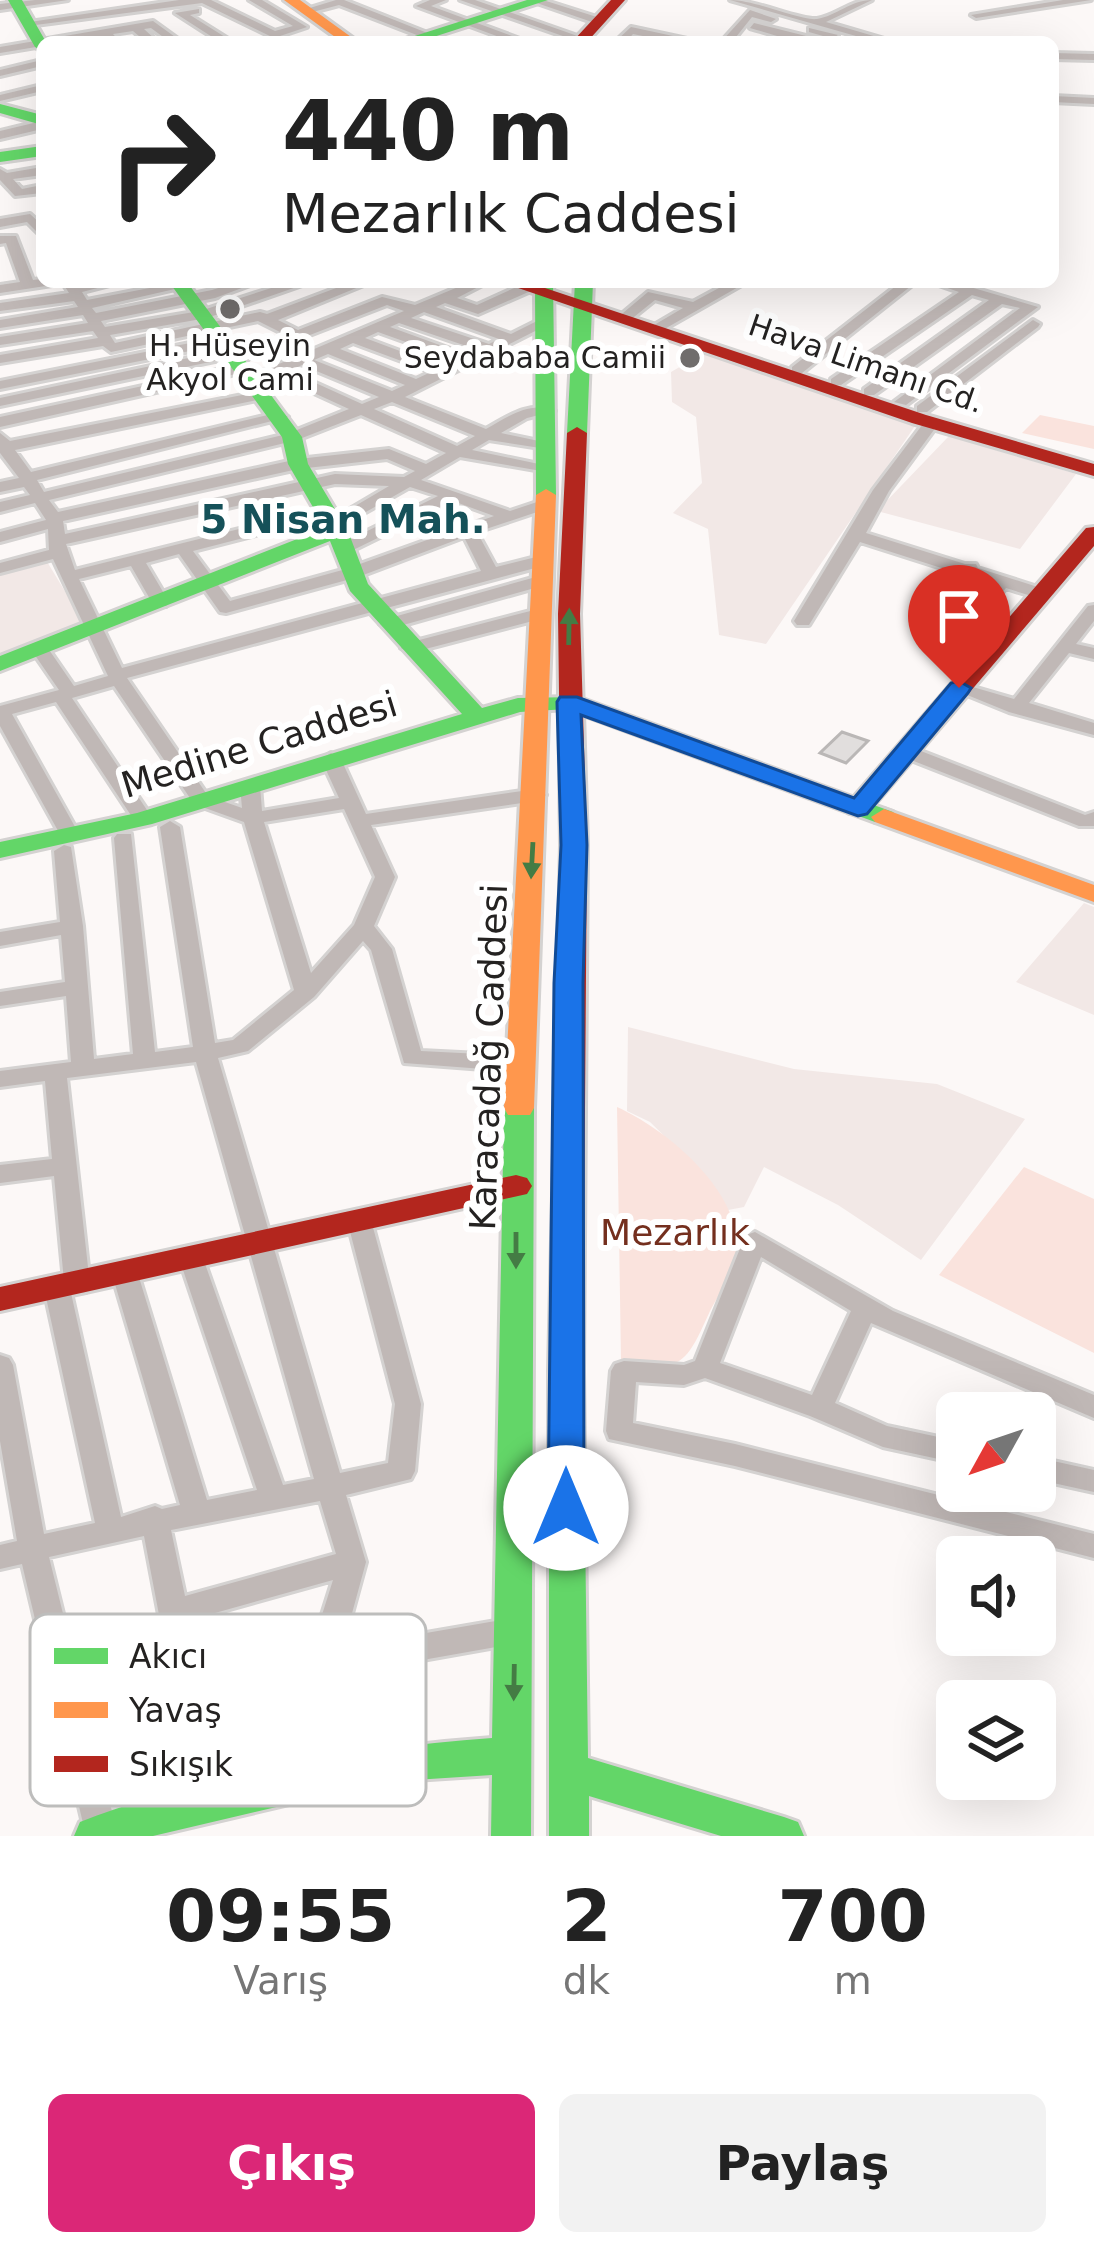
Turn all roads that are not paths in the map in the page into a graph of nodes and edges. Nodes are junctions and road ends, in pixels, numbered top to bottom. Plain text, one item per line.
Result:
1 (61, 0) edge
2 (254, 0) edge
3 (441, 0) edge
4 (564, 0) edge
5 (637, 0) edge
6 (734, 0) edge
7 (827, 0) edge
8 (867, 0) edge
9 (994, 0) edge
10 (1085, 0) edge
11 (345, 1) edge
12 (298, 6) edge
13 (853, 6) junction
14 (1022, 8) junction
15 (218, 9) junction
16 (976, 15) dead end
17 (68, 18) junction
18 (820, 20) junction
19 (476, 21) edge
20 (153, 24) junction
21 (23, 25) edge
22 (135, 27) junction
23 (105, 32) junction
24 (599, 32) edge
25 (67, 36) edge
26 (77, 36) edge
27 (90, 36) edge
28 (109, 36) edge
29 (146, 36) edge
30 (169, 36) edge
31 (192, 36) edge
32 (218, 36) edge
33 (342, 36) edge
34 (510, 36) edge
35 (659, 36) edge
36 (858, 36) edge
37 (0, 50) edge
38 (1059, 56) edge
39 (1094, 57) edge
40 (0, 73) edge
41 (36, 86) edge
42 (36, 96) edge
43 (1059, 99) edge
44 (1094, 101) edge
45 (9, 130) edge
46 (36, 146) edge
47 (36, 164) edge
48 (36, 190) edge
49 (0, 223) edge
50 (36, 226) edge
51 (5, 239) edge
52 (36, 284) edge
53 (28, 285) junction
54 (110, 288) edge
55 (219, 288) edge
56 (248, 288) edge
57 (295, 288) edge
58 (348, 288) edge
59 (468, 288) edge
60 (521, 288) edge
61 (528, 288) edge
62 (549, 288) edge
63 (660, 288) edge
64 (729, 288) edge
65 (908, 288) edge
66 (961, 288) edge
67 (0, 289) edge
68 (969, 290) junction
69 (585, 293) edge
70 (653, 295) junction
71 (445, 298) junction
72 (1000, 298) junction
73 (0, 307) edge
74 (695, 307) junction
75 (419, 309) junction
76 (904, 312) junction
77 (90, 315) edge
78 (399, 317) junction
79 (624, 318) junction
80 (267, 319) junction
81 (544, 323) junction
82 (0, 324) edge
83 (1033, 324) dead end
84 (377, 328) junction
85 (656, 328) junction
86 (221, 336) edge
87 (299, 336) junction
88 (352, 338) junction
89 (512, 339) junction
90 (0, 341) edge
91 (328, 349) junction
92 (717, 349) junction
93 (490, 350) junction
94 (0, 359) edge
95 (302, 360) junction
96 (468, 360) junction
97 (797, 370) junction
98 (444, 372) junction
99 (0, 375) edge
100 (836, 382) junction
101 (0, 385) edge
102 (418, 385) junction
103 (869, 392) junction
104 (394, 396) junction
105 (0, 402) edge
106 (355, 410) junction
107 (548, 411) junction
108 (918, 411) junction
109 (0, 422) edge
110 (486, 435) junction
111 (2, 445) edge
112 (118, 446) dead end
113 (295, 451) junction
114 (457, 452) junction
115 (1094, 453) edge
116 (547, 459) junction
117 (1094, 470) edge
118 (428, 471) junction
119 (410, 482) junction
120 (0, 488) edge
121 (452, 495) junction
122 (39, 503) edge
123 (546, 504) junction
124 (0, 507) edge
125 (509, 516) junction
126 (0, 522) edge
127 (469, 530) junction
128 (1094, 533) edge
129 (856, 535) junction
130 (0, 537) edge
131 (339, 538) junction
132 (182, 547) junction
133 (135, 559) junction
134 (0, 568) edge
135 (970, 568) junction
136 (544, 570) junction
137 (491, 573) junction
138 (68, 577) junction
139 (1004, 580) junction
140 (208, 584) junction
141 (1041, 594) junction
142 (160, 602) junction
143 (1094, 610) edge
144 (379, 612) junction
145 (542, 613) junction
146 (803, 621) dead end
147 (91, 628) junction
148 (954, 637) junction
149 (1065, 646) junction
150 (39, 648) junction
151 (410, 648) junction
152 (990, 653) junction
153 (1094, 654) edge
154 (0, 664) edge
155 (117, 677) junction
156 (959, 688) junction
157 (65, 693) junction
158 (538, 695) junction
159 (569, 696) junction
160 (1016, 708) junction
161 (1, 712) edge
162 (478, 718) junction
163 (1094, 729) edge
164 (536, 738) junction
165 (908, 752) junction
166 (331, 759) junction
167 (250, 786) junction
168 (536, 795) junction
169 (210, 803) junction
170 (863, 803) junction
171 (356, 811) junction
172 (254, 818) junction
173 (1094, 818) edge
174 (146, 828) junction
175 (66, 843) junction
176 (2, 850) edge
177 (1094, 879) edge
178 (1094, 894) edge
179 (72, 926) junction
180 (363, 927) junction
181 (0, 939) edge
182 (76, 987) junction
183 (306, 992) junction
184 (0, 999) edge
185 (205, 1053) junction
186 (145, 1060) junction
187 (522, 1064) junction
188 (83, 1067) junction
189 (55, 1071) junction
190 (0, 1078) edge
191 (63, 1166) junction
192 (0, 1174) edge
193 (516, 1186) junction
194 (359, 1220) junction
195 (258, 1243) junction
196 (191, 1258) junction
197 (125, 1274) junction
198 (67, 1287) junction
199 (0, 1299) edge
200 (866, 1307) junction
201 (0, 1365) edge
202 (705, 1368) junction
203 (1094, 1407) edge
204 (819, 1408) junction
205 (936, 1447) edge
206 (1056, 1472) edge
207 (1094, 1480) edge
208 (330, 1488) junction
209 (273, 1497) junction
210 (196, 1510) junction
211 (155, 1518) junction
212 (110, 1529) junction
213 (1094, 1546) edge
214 (33, 1549) junction
215 (0, 1557) edge
216 (352, 1562) junction
217 (173, 1612) joint
218 (48, 1614) edge
219 (337, 1614) edge
220 (515, 1630) junction
221 (426, 1646) edge
222 (512, 1755) junction
223 (426, 1763) edge
224 (569, 1772) junction
225 (204, 1806) edge
226 (99, 1835) edge
227 (511, 1836) edge
228 (569, 1836) edge
229 (784, 1836) edge

1 - 17 street
1 - 21 street
2 - 15 street
3 - 19 street
4 - 24 street
5 - 24 main road
6 - 18 street
7 - 13 street
8 - 13 street
9 - 14 street
10 - 14 street
11 - 12 street
11 - 19 street
12 - 33 main road
13 - 18 street
14 - 16 street
15 - 17 street
15 - 32 street
17 - 21 street
17 - 26 street
18 - 36 street
19 - 24 street
19 - 24 street
19 - 24 street
19 - 34 street
20 - 22 street
20 - 30 street
20 - 31 street
21 - 25 street
21 - 37 street
21 - 40 street
22 - 23 street
22 - 29 street
23 - 27 street
23 - 28 street
24 - 35 street
38 - 39 street
41 - 45 street
42 - 45 street
43 - 44 street
45 - 46 main road
45 - 47 street
45 - 48 street
49 - 50 street
49 - 51 street
51 - 53 street
52 - 53 street
53 - 67 street
54 - 77 street
55 - 86 street
56 - 86 street
57 - 86 street
58 - 80 street
59 - 71 street
60 - 71 street
61 - 81 main road, Karacadağ Caddesi
62 - 69 main road
63 - 70 street
64 - 74 street
65 - 76 street
66 - 68 street
68 - 72 street
68 - 76 street
69 - 79 main road
159 -> 69 main road
70 - 74 street
70 - 79 street
71 - 75 street
72 - 103 street
72 - 108 street
73 - 77 street
74 - 85 street
75 - 78 street
75 - 87 street
75 - 89 street
76 - 97 street
76 - 100 street
77 - 82 street
77 - 86 street
77 - 86 street
77 - 90 street
77 - 94 street
77 - 99 street
78 - 84 street
78 - 93 street
79 - 85 main road
80 - 86 street
80 - 87 street
81 - 89 street
81 - 107 main road, Karacadağ Caddesi
83 - 108 street
84 - 88 street
84 - 96 street
85 - 92 main road
86 - 87 street
86 - 95 street
86 - 101 street
86 - 105 street
86 - 106 street
86 - 109 street
86 - 111 street
86 - 113 main road
88 - 91 street
88 - 98 street
89 - 93 street
91 - 95 street
91 - 102 street
92 - 97 main road, Hava Limanı Cd.
92 - 108 main road, Hava Limanı Cd.
93 - 96 street
95 - 104 street
96 - 98 street
97 - 100 main road, Hava Limanı Cd.
98 - 102 street
100 - 103 main road, Hava Limanı Cd.
102 - 104 street
103 - 108 main road, Hava Limanı Cd.
104 - 106 street
104 - 110 street
106 - 113 street
106 - 114 street
107 - 110 street
107 - 116 main road, Karacadağ Caddesi
108 - 115 main road, Hava Limanı Cd.
108 - 117 main road, Hava Limanı Cd.
108 - 129 street
110 - 114 street
110 - 116 street
111 - 122 street
112 - 122 street
113 - 118 street
113 - 119 street
113 - 122 street
113 - 122 street
113 - 122 street
113 - 131 main road
114 - 116 street
114 - 118 street
116 - 123 main road, Karacadağ Caddesi
118 - 119 street
119 - 121 street
119 - 131 street
120 - 122 street
121 - 125 street
121 - 131 street
122 - 124 street
122 - 126 street
122 - 130 street
122 - 134 street
122 - 138 street
123 - 125 street
123 - 136 main road, Karacadağ Caddesi
125 - 127 street
127 - 131 street
127 - 137 street
128 - 141 main road
129 - 135 street
129 - 146 street
131 - 132 street
131 - 140 main road
131 - 140 street
131 - 144 main road
132 - 133 street
132 - 140 street
133 - 138 street
133 - 142 street
135 - 139 street
135 - 148 street
136 - 137 street
136 - 144 street
136 - 145 main road, Karacadağ Caddesi
137 - 144 street
138 - 147 street
139 - 141 street
139 - 148 street
140 - 142 main road
141 - 152 main road
142 - 147 main road
143 - 149 street
144 - 151 main road
144 - 155 street
145 - 151 street
145 - 158 main road, Karacadağ Caddesi
147 - 150 main road
147 - 155 street
148 - 152 street
149 - 153 street
149 - 160 street
150 - 154 main road
150 - 157 street
151 - 162 main road
152 - 156 main road
155 - 157 street
155 - 169 street
156 - 160 street
156 - 165 main road
157 - 161 street
157 - 174 street
158 - 159 main road, Medine Caddesi
158 - 162 main road, Medine Caddesi
158 - 164 main road, Karacadağ Caddesi
159 - 170 main road
159 - 224 main road
160 - 163 street
161 - 175 street
162 - 164 main road
162 - 166 main road, Medine Caddesi
164 - 168 main road, Karacadağ Caddesi
165 - 170 main road
165 - 173 street
166 - 167 main road, Medine Caddesi
166 - 171 street
167 - 169 main road, Medine Caddesi
167 - 172 street
168 - 171 street
168 -> 187 main road, Karacadağ Caddesi
169 - 172 street
169 - 174 main road, Medine Caddesi
170 - 177 main road
170 - 178 main road
171 - 172 street
171 - 180 street
172 - 183 street
174 - 175 main road, Medine Caddesi
174 - 185 street
174 - 186 street
175 - 176 main road, Medine Caddesi
175 - 179 street
179 - 181 street
179 - 182 street
180 - 183 street
180 - 187 street
182 - 184 street
182 - 188 street
183 - 185 street
185 - 186 street
185 - 195 street
186 - 188 street
187 - 193 main road, Karacadağ Caddesi
188 - 189 street
189 - 190 street
189 - 191 street
191 - 192 street
191 - 198 street
193 - 194 main road
193 -> 220 main road, Karacadağ Caddesi
194 - 195 main road
194 - 208 street
195 - 196 main road
195 - 208 street
196 - 197 main road
196 - 209 street
197 - 198 main road
197 - 210 street
198 - 199 main road
198 - 212 street
200 - 202 street
200 - 203 street
200 - 204 street
201 - 214 street
202 - 204 street
202 - 213 street
204 - 205 street
206 - 207 street
208 - 209 street
208 - 216 street
209 - 210 street
210 - 211 street
211 - 212 street
211 - 217 street
212 - 214 street
214 - 215 street
214 - 218 street
216 - 217 street
216 - 219 street
220 - 221 street
220 -> 222 main road, Karacadağ Caddesi
222 - 223 main road
222 - 227 main road, Karacadağ Caddesi
224 - 228 main road
224 - 229 main road
225 - 226 main road

